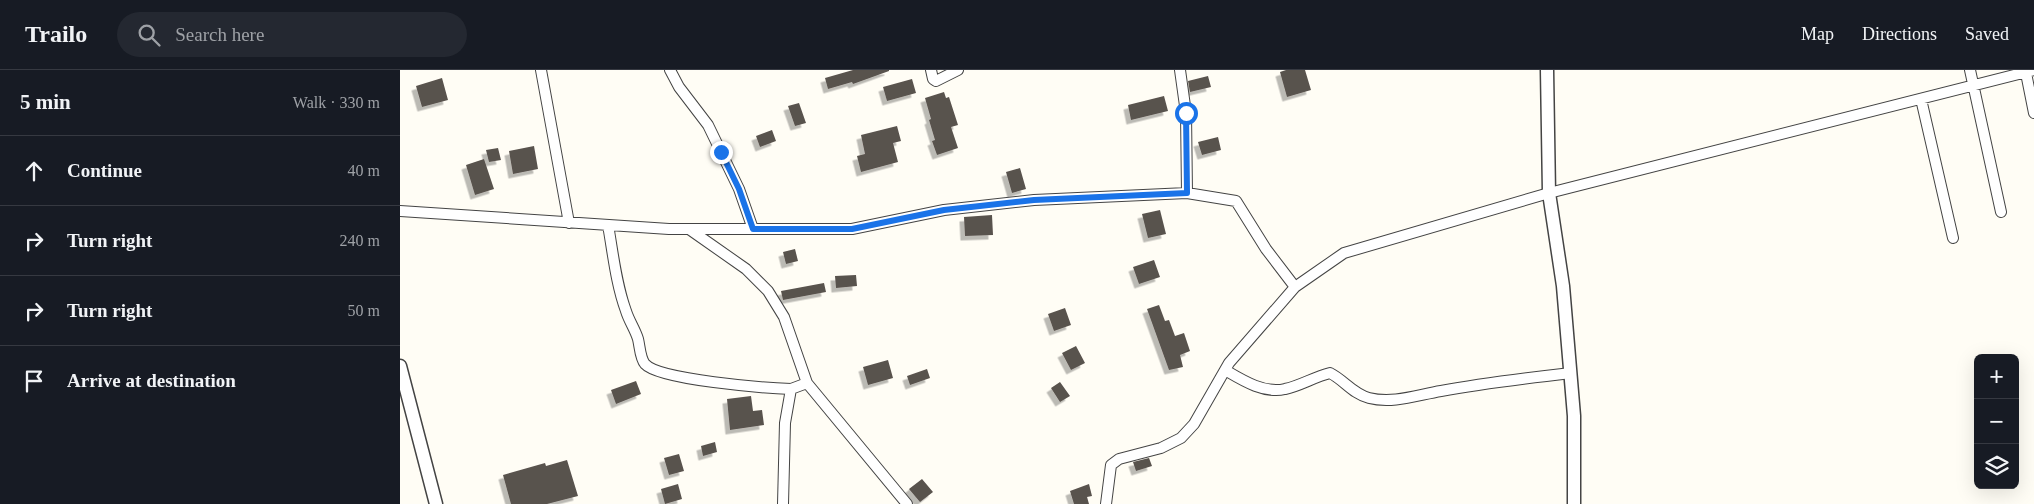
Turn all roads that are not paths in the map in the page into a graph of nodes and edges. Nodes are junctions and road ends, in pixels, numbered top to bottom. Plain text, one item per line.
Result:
1 (541, 70) edge
2 (670, 70) edge
3 (931, 70) edge
4 (958, 70) edge
5 (1180, 70) edge
6 (1546, 70) edge
7 (1970, 70) edge
8 (2030, 71) edge
9 (1973, 86) junction
10 (1921, 99) junction
11 (2034, 113) edge
12 (1187, 193) junction
13 (1549, 193) junction
14 (400, 211) edge
15 (2001, 212) dead end
16 (569, 222) junction
17 (608, 225) junction
18 (688, 229) junction
19 (753, 229) junction
20 (1953, 238) dead end
21 (1295, 287) junction
22 (400, 366) edge
23 (1225, 370) junction
24 (1571, 373) junction
25 (807, 384) junction
26 (791, 388) junction
27 (436, 504) edge
28 (783, 504) edge
29 (907, 504) edge
30 (1106, 504) edge
31 (1574, 504) edge

1 - 16 street
2 - 19 street
3 - 4 street
5 - 12 street
6 - 13 street
7 - 9 street
8 - 9 street
8 - 11 street
9 - 10 street
9 - 15 street
10 - 13 street
10 - 20 street
12 - 19 street
12 - 21 street
13 - 21 street
13 - 24 street
14 - 16 street
16 - 17 street
17 - 18 street
17 - 26 street
18 - 19 street
18 - 25 street
21 - 23 street
22 - 27 street
23 - 24 street
23 - 30 street
24 - 31 street
25 - 26 street
25 - 29 street
26 - 28 street

